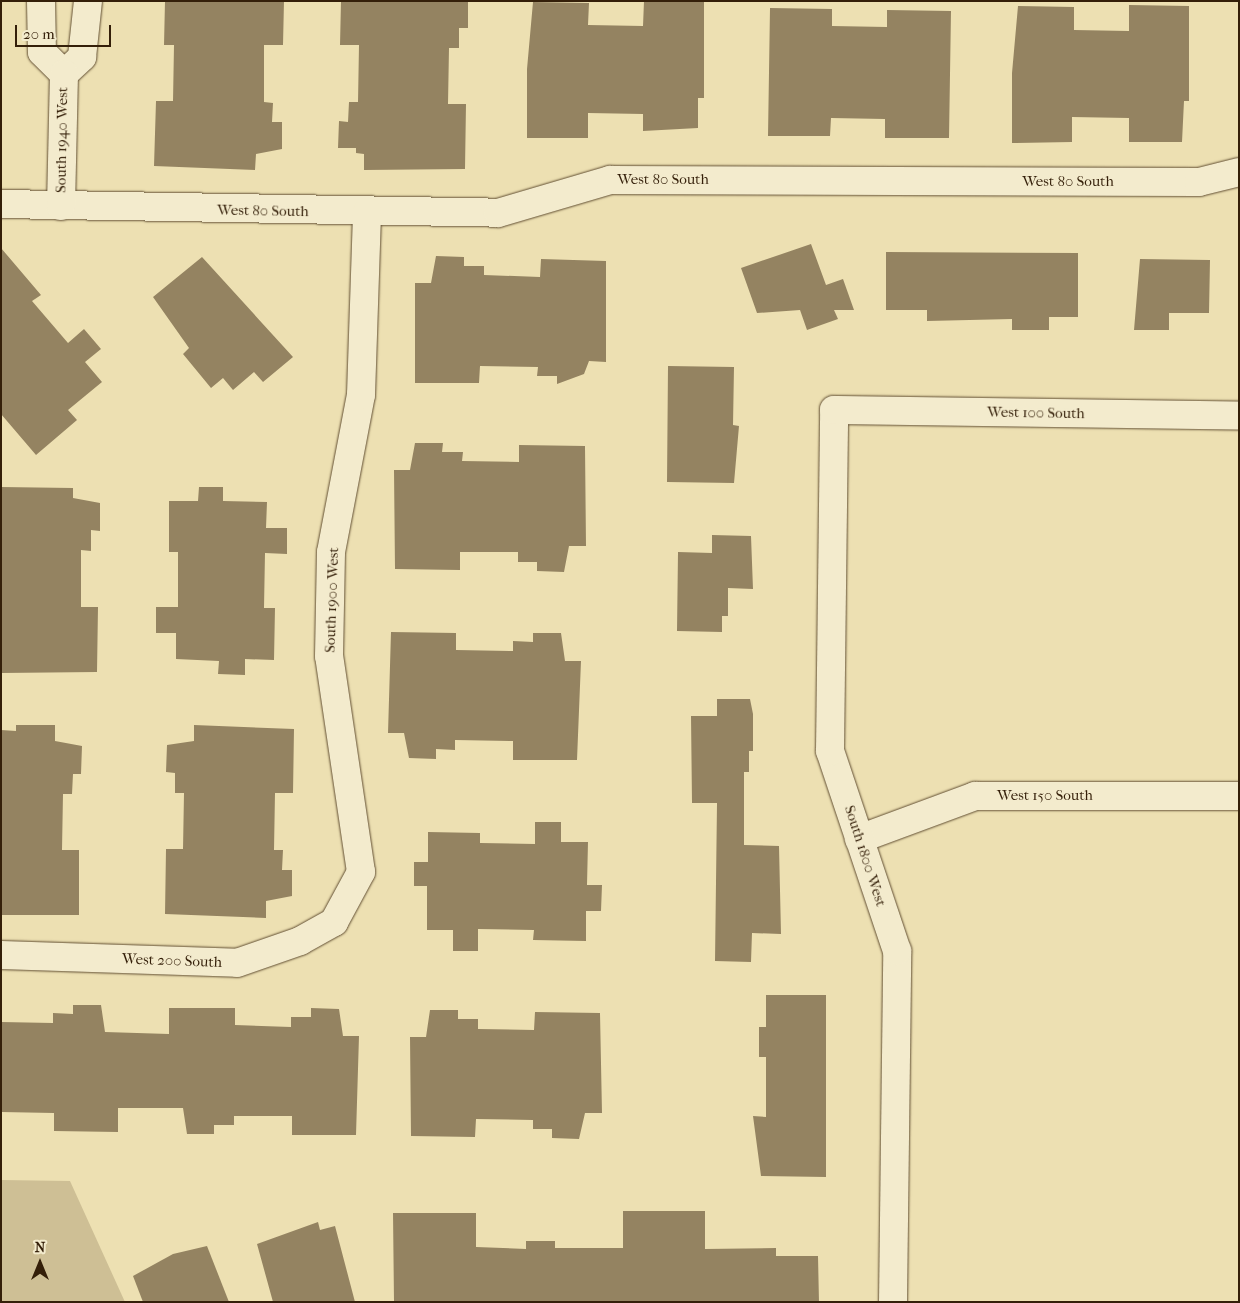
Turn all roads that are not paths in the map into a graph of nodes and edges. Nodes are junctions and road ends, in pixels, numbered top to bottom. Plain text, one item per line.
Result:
1 (41, 1) edge
2 (88, 1) edge
3 (64, 74) junction
4 (1239, 172) edge
5 (1, 204) edge
6 (61, 206) junction
7 (367, 212) junction
8 (834, 410) joint
9 (1239, 416) edge
10 (1239, 796) edge
11 (859, 839) junction
12 (334, 922) joint
13 (1, 955) edge
14 (893, 1302) edge

1 - 3 street
2 - 3 street
3 - 6 street, South 1940 West
4 - 7 street, West 80 South
5 - 6 street, West 80 South
6 - 7 street, West 80 South
7 - 12 street, South 1900 West
8 - 9 street, West 100 South
8 - 11 street, South 1800 West
10 - 11 street, West 150 South
11 - 14 street, South 1800 West
12 - 13 street, West 200 South

